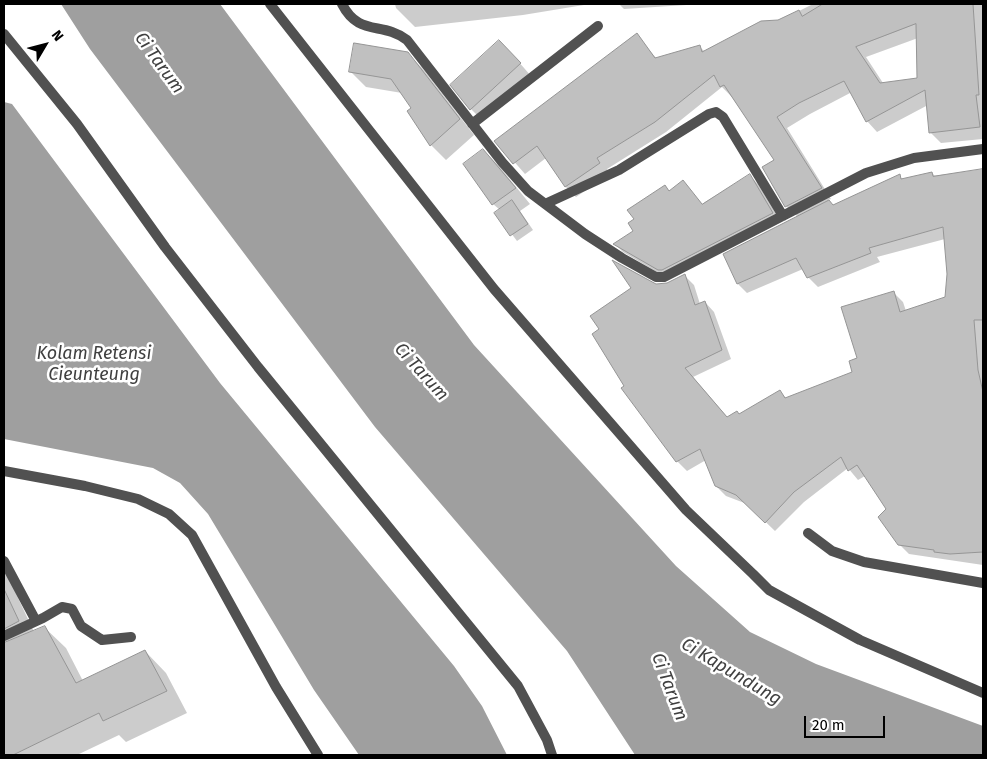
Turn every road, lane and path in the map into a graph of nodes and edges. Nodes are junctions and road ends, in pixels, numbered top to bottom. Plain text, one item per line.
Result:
1 (270, 4) edge
2 (342, 4) edge
3 (598, 26) dead end
4 (4, 34) edge
5 (472, 124) junction
6 (983, 149) edge
7 (545, 204) junction
8 (783, 216) junction
9 (4, 471) edge
10 (808, 533) dead end
11 (4, 561) edge
12 (983, 583) edge
13 (36, 621) junction
14 (4, 636) edge
15 (131, 637) dead end
16 (983, 693) edge
17 (318, 755) edge
18 (552, 755) edge

1 - 16 street
2 - 5 street
3 - 5 street
4 - 18 street
5 - 7 street
6 - 8 street
7 - 8 street
7 - 8 street
9 - 17 street
10 - 12 street
11 - 13 street
13 - 14 street
13 - 15 street

